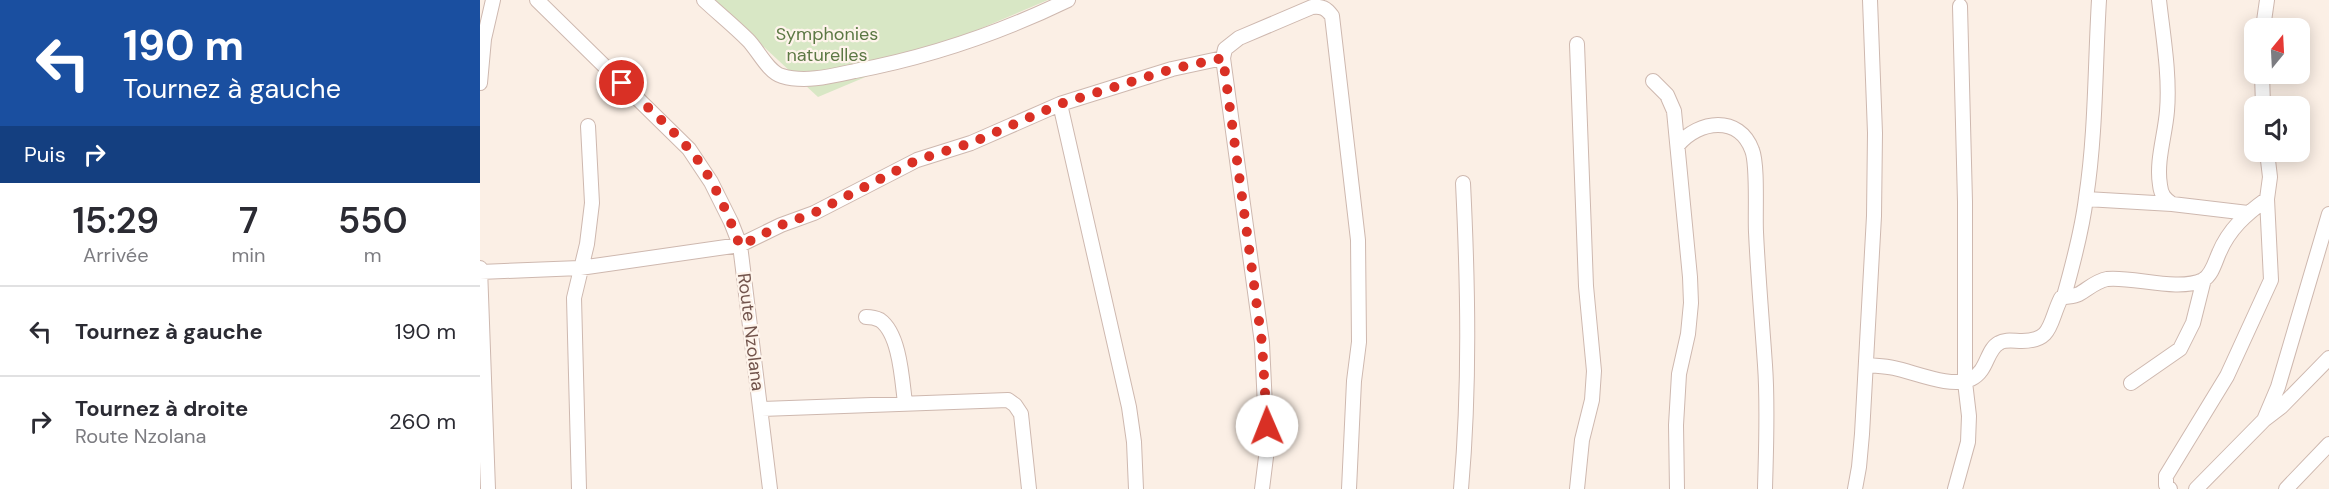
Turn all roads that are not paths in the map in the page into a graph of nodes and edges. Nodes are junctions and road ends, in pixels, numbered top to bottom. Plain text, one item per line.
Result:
1 (493, 0) edge
2 (537, 0) edge
3 (704, 0) edge
4 (1068, 0) edge
5 (1870, 0) edge
6 (2099, 0) edge
7 (2159, 0) edge
8 (2267, 0) edge
9 (1960, 6) dead end
10 (2264, 18) edge
11 (1577, 44) dead end
12 (1223, 58) junction
13 (1653, 81) dead end
14 (480, 83) edge
15 (1060, 104) junction
16 (588, 126) dead end
17 (1678, 145) junction
18 (2268, 162) edge
19 (1463, 183) dead end
20 (2086, 199) junction
21 (2267, 199) junction
22 (2172, 204) junction
23 (2248, 213) junction
24 (2329, 214) edge
25 (740, 246) junction
26 (580, 268) junction
27 (480, 271) edge
28 (2204, 279) junction
29 (2064, 296) junction
30 (866, 317) dead end
31 (2329, 358) edge
32 (1867, 365) junction
33 (1965, 382) junction
34 (2131, 383) dead end
35 (906, 403) junction
36 (761, 409) junction
37 (2264, 420) junction
38 (2329, 444) edge
39 (488, 489) edge
40 (579, 489) edge
41 (770, 489) edge
42 (1029, 489) edge
43 (1136, 489) edge
44 (1262, 489) edge
45 (1349, 489) edge
46 (1461, 489) edge
47 (1577, 489) edge
48 (1677, 489) edge
49 (1765, 489) edge
50 (1855, 489) edge
51 (1954, 489) edge
52 (2170, 489) edge
53 (2196, 489) edge
54 (2286, 489) edge

1 - 14 street
2 - 25 street, Route Nzolana
3 - 4 street
5 - 32 street
6 - 20 street
7 - 22 street
8 - 10 street
9 - 33 street
11 - 47 street
12 - 15 street
12 - 44 street
12 - 45 street
13 - 17 street
15 - 25 street
15 - 43 street
16 - 26 street
17 - 48 street
17 - 49 street
18 - 21 street
19 - 46 street
20 - 22 street
20 - 29 street
21 - 23 street
21 - 52 street
22 - 23 street
23 - 28 street
24 - 37 street
25 - 26 street
25 - 36 street, Route Nzolana
26 - 27 street
26 - 40 street
27 - 39 street
28 - 29 street
28 - 34 street
29 - 33 street
30 - 35 street
31 - 37 street
32 - 33 street
32 - 50 street
33 - 51 street
35 - 36 street
35 - 42 street
36 - 41 street, Route Nzolana
37 - 53 street
38 - 54 street

